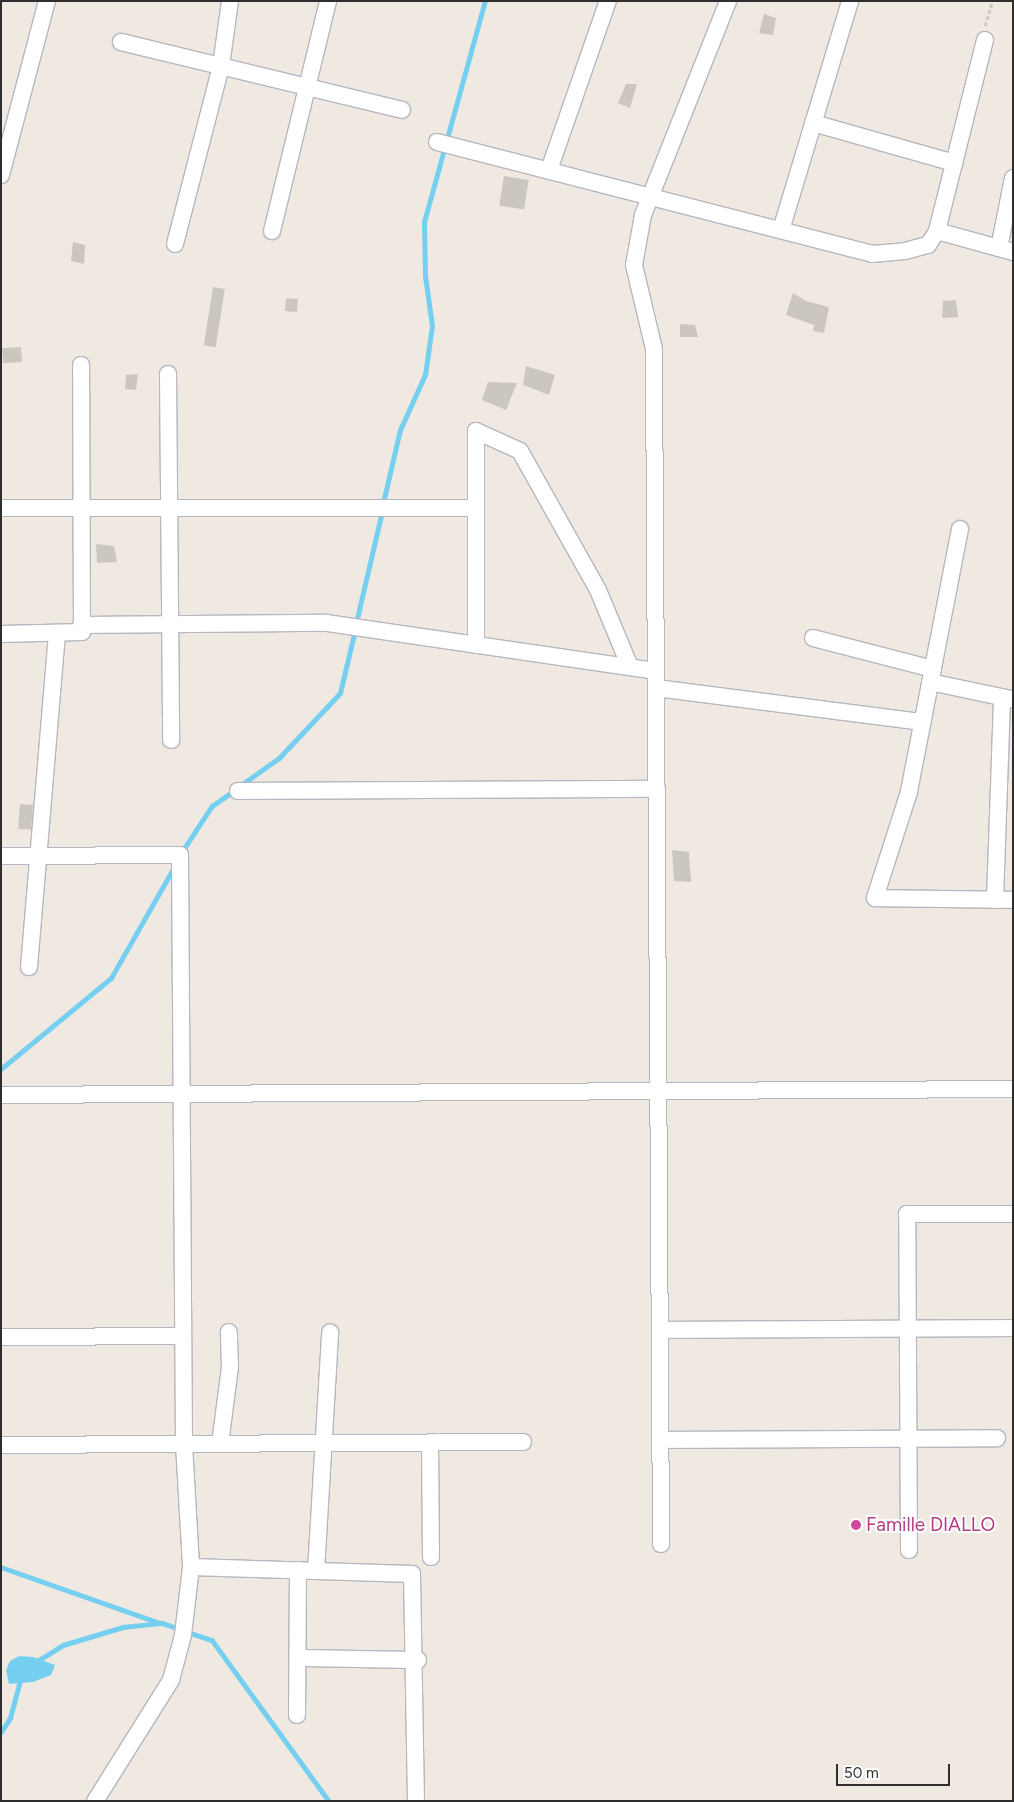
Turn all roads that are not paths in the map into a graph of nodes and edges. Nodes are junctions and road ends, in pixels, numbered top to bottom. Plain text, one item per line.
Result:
1 (47, 1) edge
2 (230, 1) edge
3 (328, 1) edge
4 (608, 1) edge
5 (728, 1) edge
6 (850, 1) edge
7 (985, 40) road end
8 (121, 42) dead end
9 (221, 66) junction
10 (307, 87) junction
11 (402, 110) dead end
12 (814, 123) junction
13 (437, 142) dead end
14 (954, 163) junction
15 (549, 170) junction
16 (1, 176) edge
17 (1013, 178) edge
18 (650, 197) junction
19 (272, 230) dead end
20 (781, 230) junction
21 (937, 231) junction
22 (175, 244) dead end
23 (1006, 250) edge
24 (81, 365) dead end
25 (168, 374) dead end
26 (1, 508) edge
27 (81, 508) junction
28 (169, 508) junction
29 (476, 508) junction
30 (960, 529) dead end
31 (170, 624) junction
32 (82, 625) junction
33 (57, 633) junction
34 (1, 634) edge
35 (813, 638) dead end
36 (476, 645) junction
37 (630, 667) junction
38 (656, 671) junction
39 (932, 676) junction
40 (656, 688) junction
41 (1007, 698) edge
42 (923, 722) junction
43 (172, 740) dead end
44 (656, 789) junction
45 (238, 791) dead end
46 (1, 856) edge
47 (38, 856) junction
48 (995, 900) junction
49 (1013, 900) edge
50 (29, 967) dead end
51 (1013, 1089) edge
52 (658, 1091) junction
53 (182, 1094) junction
54 (1, 1095) edge
55 (1013, 1214) edge
56 (908, 1328) junction
57 (1013, 1328) edge
58 (660, 1330) junction
59 (229, 1332) dead end
60 (330, 1332) dead end
61 (183, 1336) junction
62 (1, 1337) edge
63 (997, 1438) dead end
64 (909, 1439) junction
65 (661, 1440) junction
66 (430, 1442) junction
67 (523, 1442) dead end
68 (324, 1443) junction
69 (184, 1444) junction
70 (220, 1444) junction
71 (1, 1445) edge
72 (661, 1544) dead end
73 (909, 1550) dead end
74 (431, 1558) dead end
75 (191, 1567) junction
76 (298, 1570) junction
77 (316, 1571) junction
78 (298, 1658) junction
79 (416, 1660) junction
80 (297, 1715) dead end
81 (95, 1801) edge
82 (416, 1801) edge

1 - 16 street
2 - 9 street
3 - 10 street
4 - 15 street
5 - 18 street
6 - 12 street
7 - 14 street
8 - 9 street
9 - 10 street
9 - 22 street
10 - 11 street
10 - 19 street
12 - 14 street
12 - 20 street
13 - 15 street
14 - 21 street
15 - 18 street
17 - 23 street
18 - 20 street
18 - 38 street
20 - 21 street
21 - 23 street
24 - 27 street
25 - 28 street
26 - 27 street
27 - 28 street
27 - 32 street
28 - 29 street
28 - 31 street
29 - 36 street
29 - 37 street
30 - 39 street
31 - 32 street
31 - 36 street
31 - 43 street
32 - 33 street
33 - 34 street
33 - 47 street
35 - 39 street
36 - 37 street
37 - 38 street
38 - 40 street
39 - 41 street
39 - 42 street
40 - 42 street
40 - 44 street
41 - 48 street
42 - 48 street
44 - 45 street
44 - 52 street
46 - 47 street
47 - 50 street
47 - 53 street
48 - 49 street
51 - 52 street
52 - 53 street
52 - 58 street
53 - 54 street
53 - 61 street
55 - 56 street
56 - 57 street
56 - 58 street
56 - 64 street
58 - 65 street
59 - 70 street
60 - 68 street
61 - 62 street
61 - 69 street
63 - 64 street
64 - 65 street
64 - 73 street
65 - 72 street
66 - 67 street
66 - 68 street
66 - 74 street
68 - 70 street
68 - 77 street
69 - 70 street
69 - 71 street
69 - 75 street
75 - 76 street
75 - 81 street
76 - 77 street
76 - 78 street
77 - 79 street
78 - 79 street
78 - 80 street
79 - 82 street

